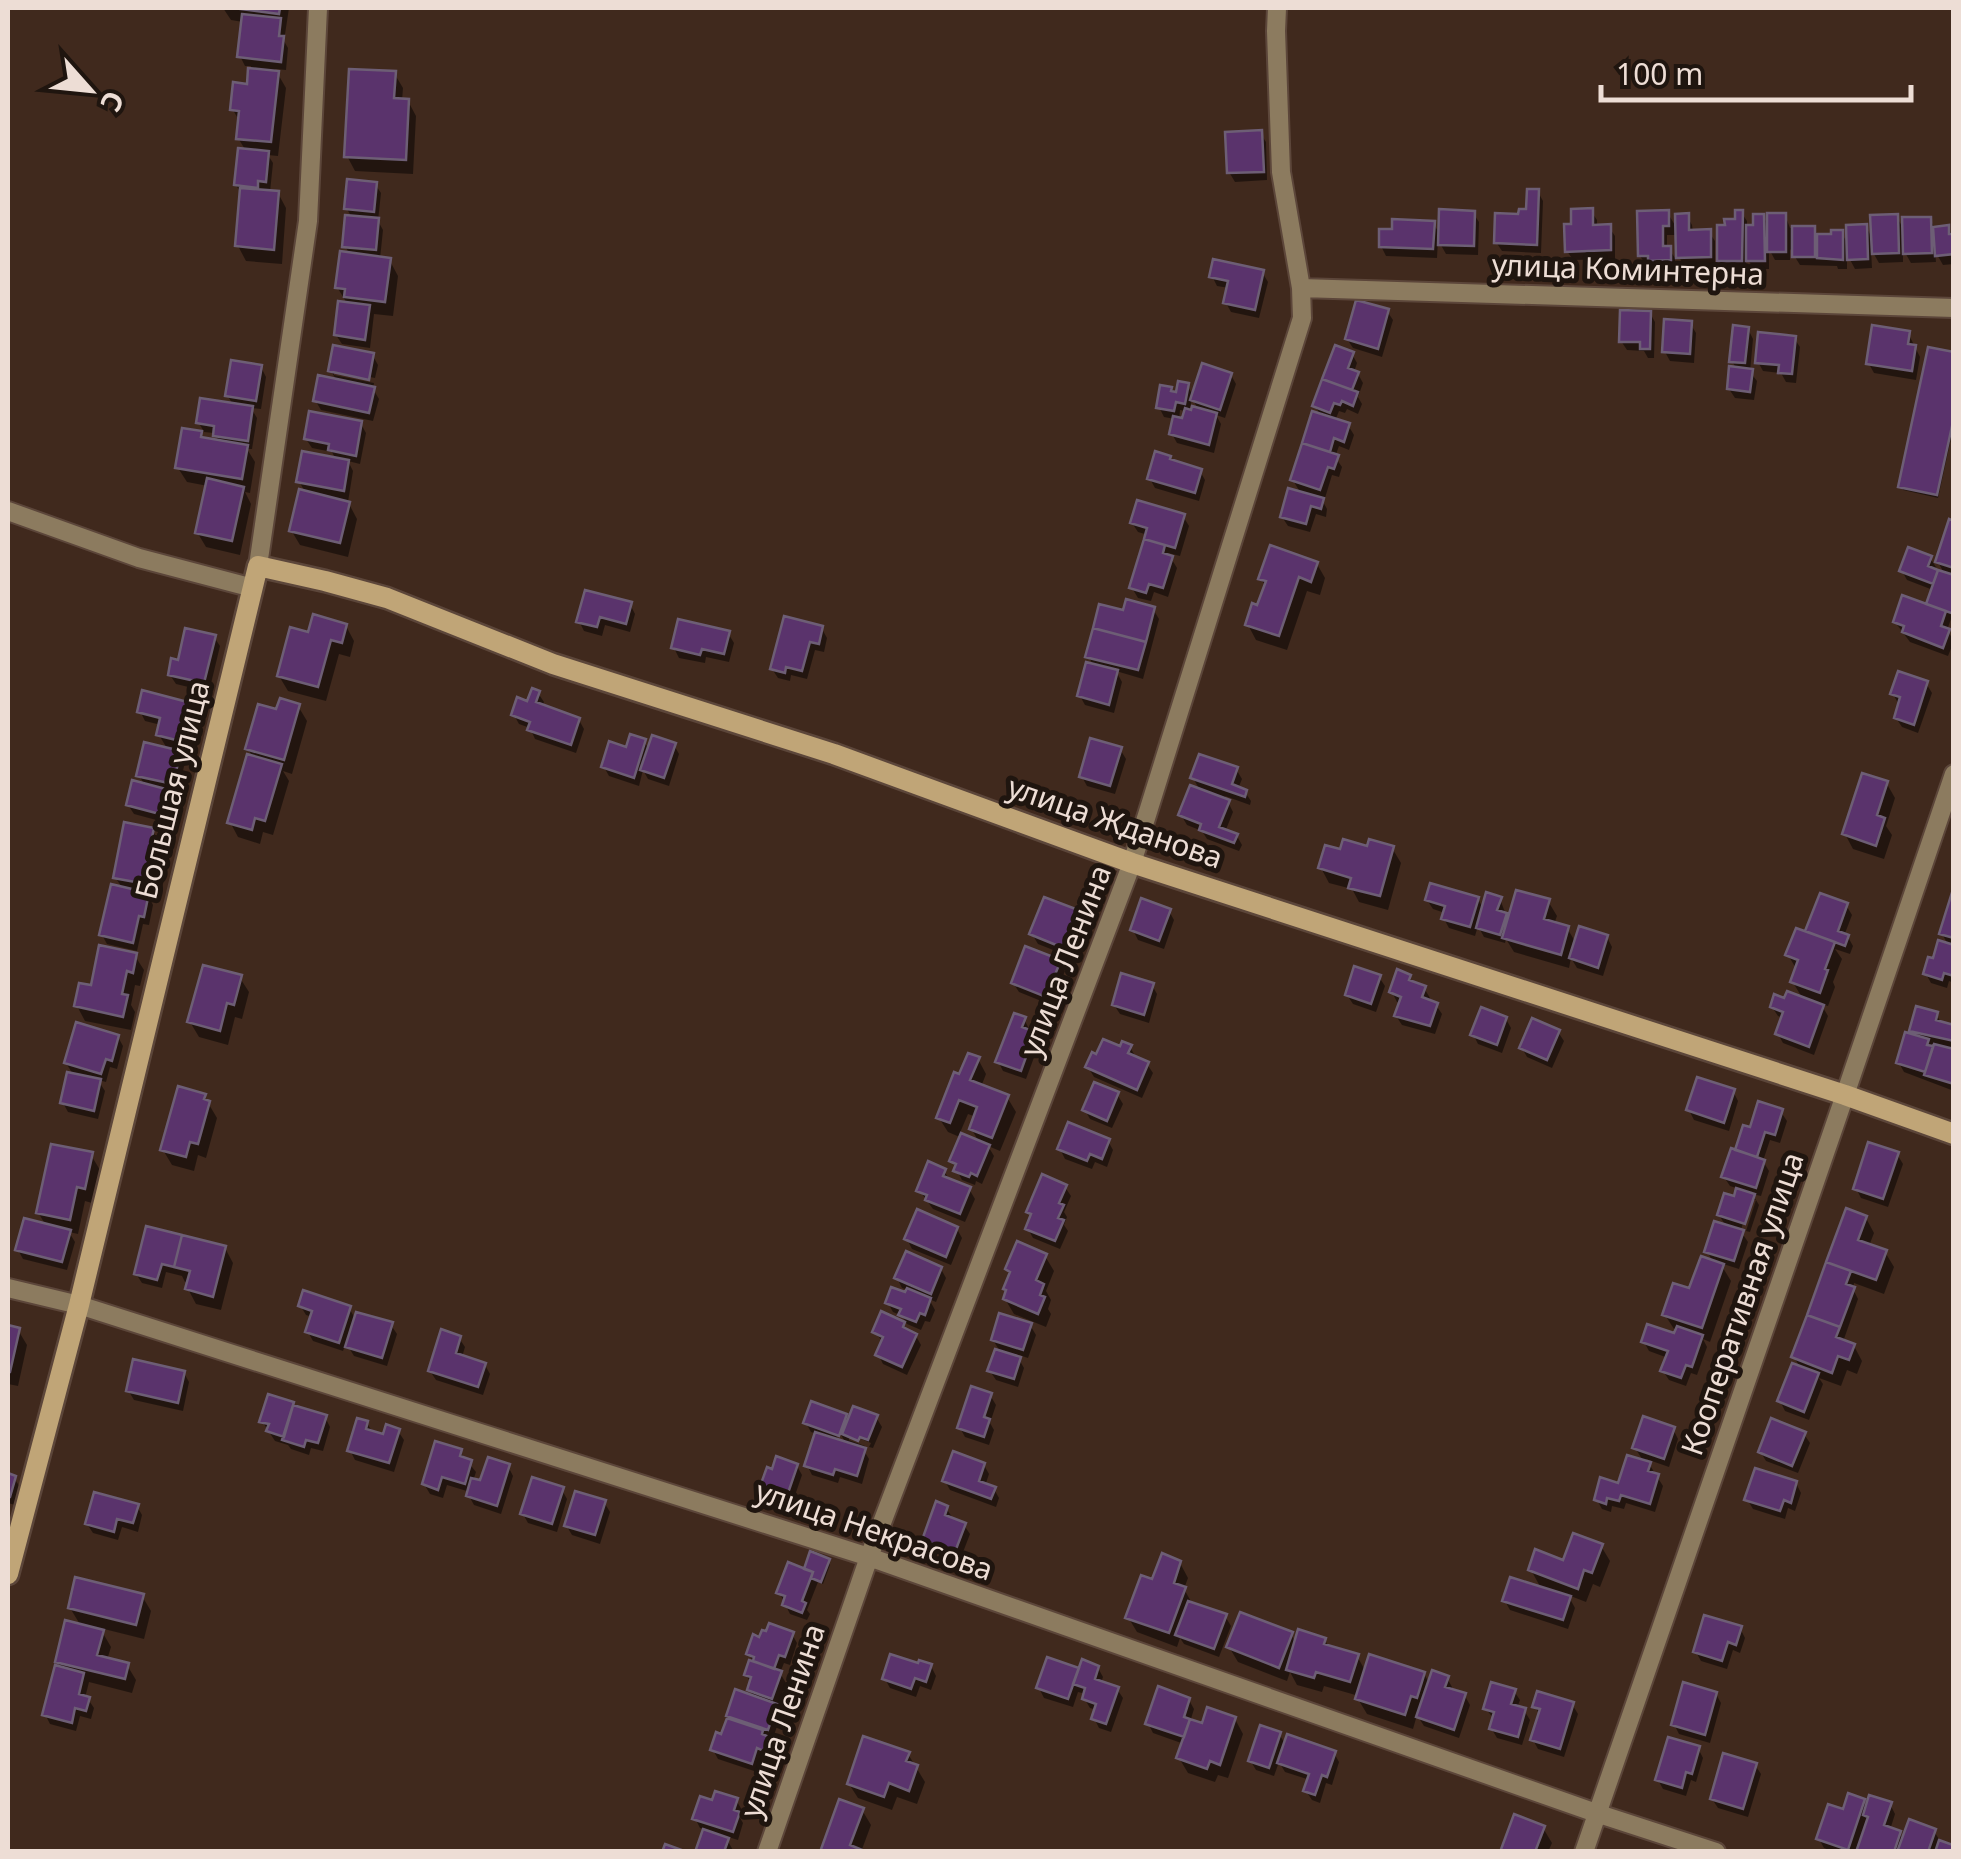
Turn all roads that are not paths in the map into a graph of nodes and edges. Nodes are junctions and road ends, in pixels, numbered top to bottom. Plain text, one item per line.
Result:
1 (318, 8) edge
2 (1277, 8) edge
3 (1301, 288) junction
4 (1954, 308) edge
5 (8, 512) edge
6 (258, 566) junction
7 (253, 588) junction
8 (1954, 774) edge
9 (1132, 863) junction
10 (1846, 1095) junction
11 (1954, 1134) edge
12 (8, 1288) edge
13 (79, 1304) junction
14 (869, 1556) junction
15 (8, 1574) edge
16 (1596, 1813) junction
17 (767, 1852) edge
18 (1584, 1852) edge
19 (1716, 1852) edge

1 - 6 street, Большая улица
2 - 3 street, улица Ленина
3 - 4 street, улица Коминтерна
3 - 9 street, улица Ленина
5 - 7 street
6 - 7 street, Большая улица
6 - 9 street, улица Жданова
7 - 13 street, Большая улица
8 - 10 street, Кооперативная улица
9 - 10 street, улица Жданова
9 - 14 street, улица Ленина
10 - 11 street, улица Жданова
10 - 16 street, Кооперативная улица
12 - 13 street, улица Некрасова
13 - 14 street, улица Некрасова
13 - 15 street, Большая улица
14 - 16 street, улица Некрасова
14 - 17 street, улица Ленина
16 - 18 street, Кооперативная улица
16 - 19 street, улица Некрасова

